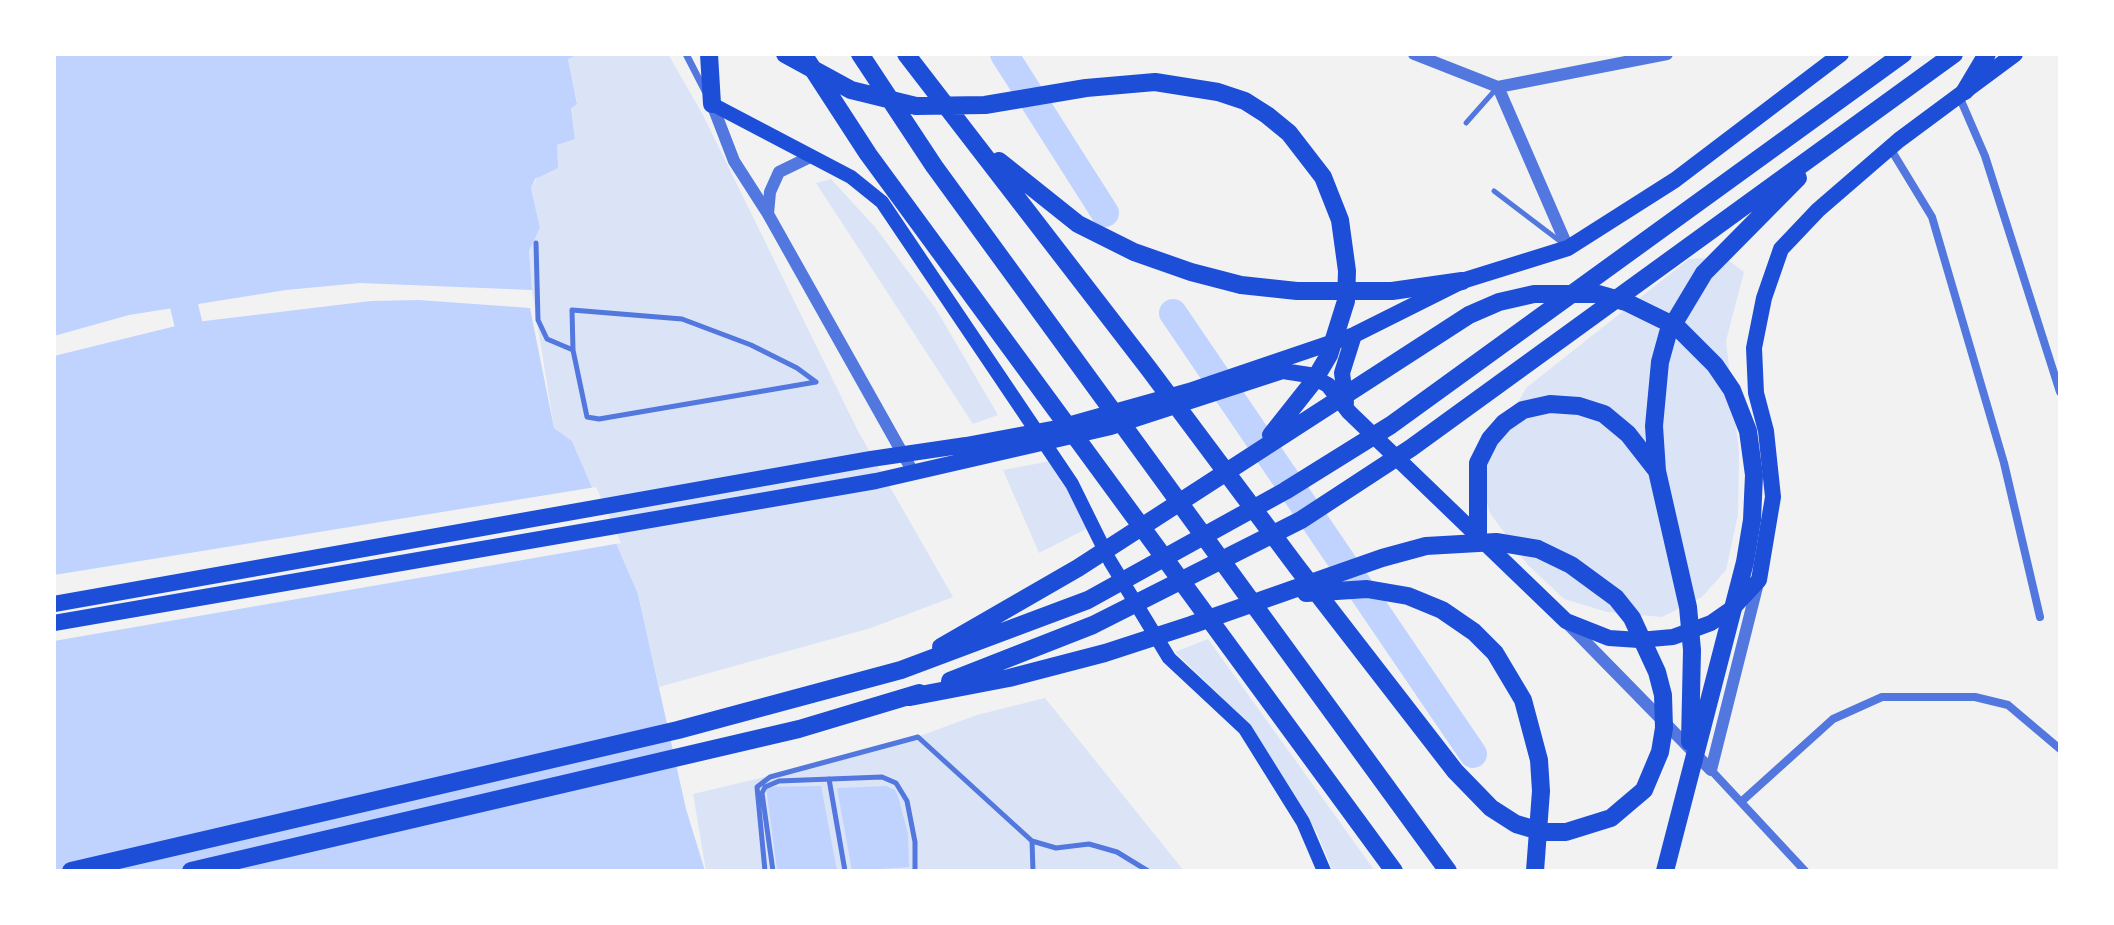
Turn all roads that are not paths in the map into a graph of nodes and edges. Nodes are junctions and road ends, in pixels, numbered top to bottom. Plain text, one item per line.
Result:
1 (686, 54) edge
2 (709, 54) edge
3 (785, 54) edge
4 (803, 54) edge
5 (860, 54) edge
6 (906, 54) edge
7 (1414, 54) edge
8 (1667, 54) edge
9 (1841, 54) edge
10 (1903, 54) edge
11 (1954, 54) edge
12 (1987, 54) edge
13 (2015, 54) edge
14 (1498, 87) junction
15 (1962, 94) junction
16 (712, 104) junction
17 (1466, 123) dead end
18 (1849, 129) junction
19 (967, 133) junction
20 (1890, 148) junction
21 (812, 156) junction
22 (1494, 191) dead end
23 (768, 214) junction
24 (536, 243) dead end
25 (1568, 248) junction
26 (1462, 281) junction
27 (1354, 335) junction
28 (573, 350) junction
29 (1281, 366) junction
30 (2060, 392) edge
31 (1349, 412) junction
32 (1261, 448) junction
33 (968, 452) junction
34 (905, 454) junction
35 (1657, 471) junction
36 (913, 472) junction
37 (1478, 533) junction
38 (1759, 580) junction
39 (1268, 598) junction
40 (54, 604) edge
41 (2040, 617) dead end
42 (1566, 621) junction
43 (54, 623) edge
44 (901, 670) junction
45 (910, 697) junction
46 (2060, 749) edge
47 (1711, 770) junction
48 (1689, 775) junction
49 (829, 779) junction
50 (1741, 802) junction
51 (1032, 841) junction
52 (71, 871) edge
53 (191, 871) edge
54 (765, 871) edge
55 (773, 871) edge
56 (845, 871) edge
57 (915, 871) edge
58 (1033, 871) edge
59 (1148, 871) edge
60 (1324, 871) edge
61 (1394, 871) edge
62 (1448, 871) edge
63 (1535, 871) edge
64 (1665, 871) edge
65 (1805, 871) edge

1 - 16 street
2 - 16 highway
3 - 32 highway
4 - 61 highway
5 - 62 highway
6 - 19 highway
7 - 14 street
8 - 14 street
9 - 25 highway
10 - 44 highway
11 - 18 highway
12 - 15 highway
13 - 15 highway
14 - 17 lane
14 - 25 street
15 - 20 highway
15 - 30 street
16 - 21 main road
16 - 23 street
18 - 35 highway
18 - 45 highway
19 - 26 highway
19 - 39 highway
20 - 38 highway
20 - 41 street
21 - 23 street
21 - 60 main road
22 - 25 lane
23 - 34 street
24 - 28 lane
25 - 26 highway
26 - 27 highway
27 - 29 highway
27 - 31 highway
28 - 28 lane
29 - 31 highway
29 - 33 highway
31 - 37 highway
32 - 44 highway
32 - 48 highway
33 - 34 highway
33 - 36 highway
34 - 36 street
34 - 40 highway
35 - 37 highway
35 - 48 highway
36 - 43 highway
37 - 42 highway
38 - 42 highway
38 - 47 street
39 - 45 highway
39 - 63 highway
42 - 47 street
44 - 52 highway
45 - 53 highway
46 - 50 street
47 - 50 street
48 - 64 highway
49 - 55 lane
49 - 56 lane
49 - 57 lane
50 - 65 street
51 - 54 lane
51 - 58 lane
51 - 59 lane

